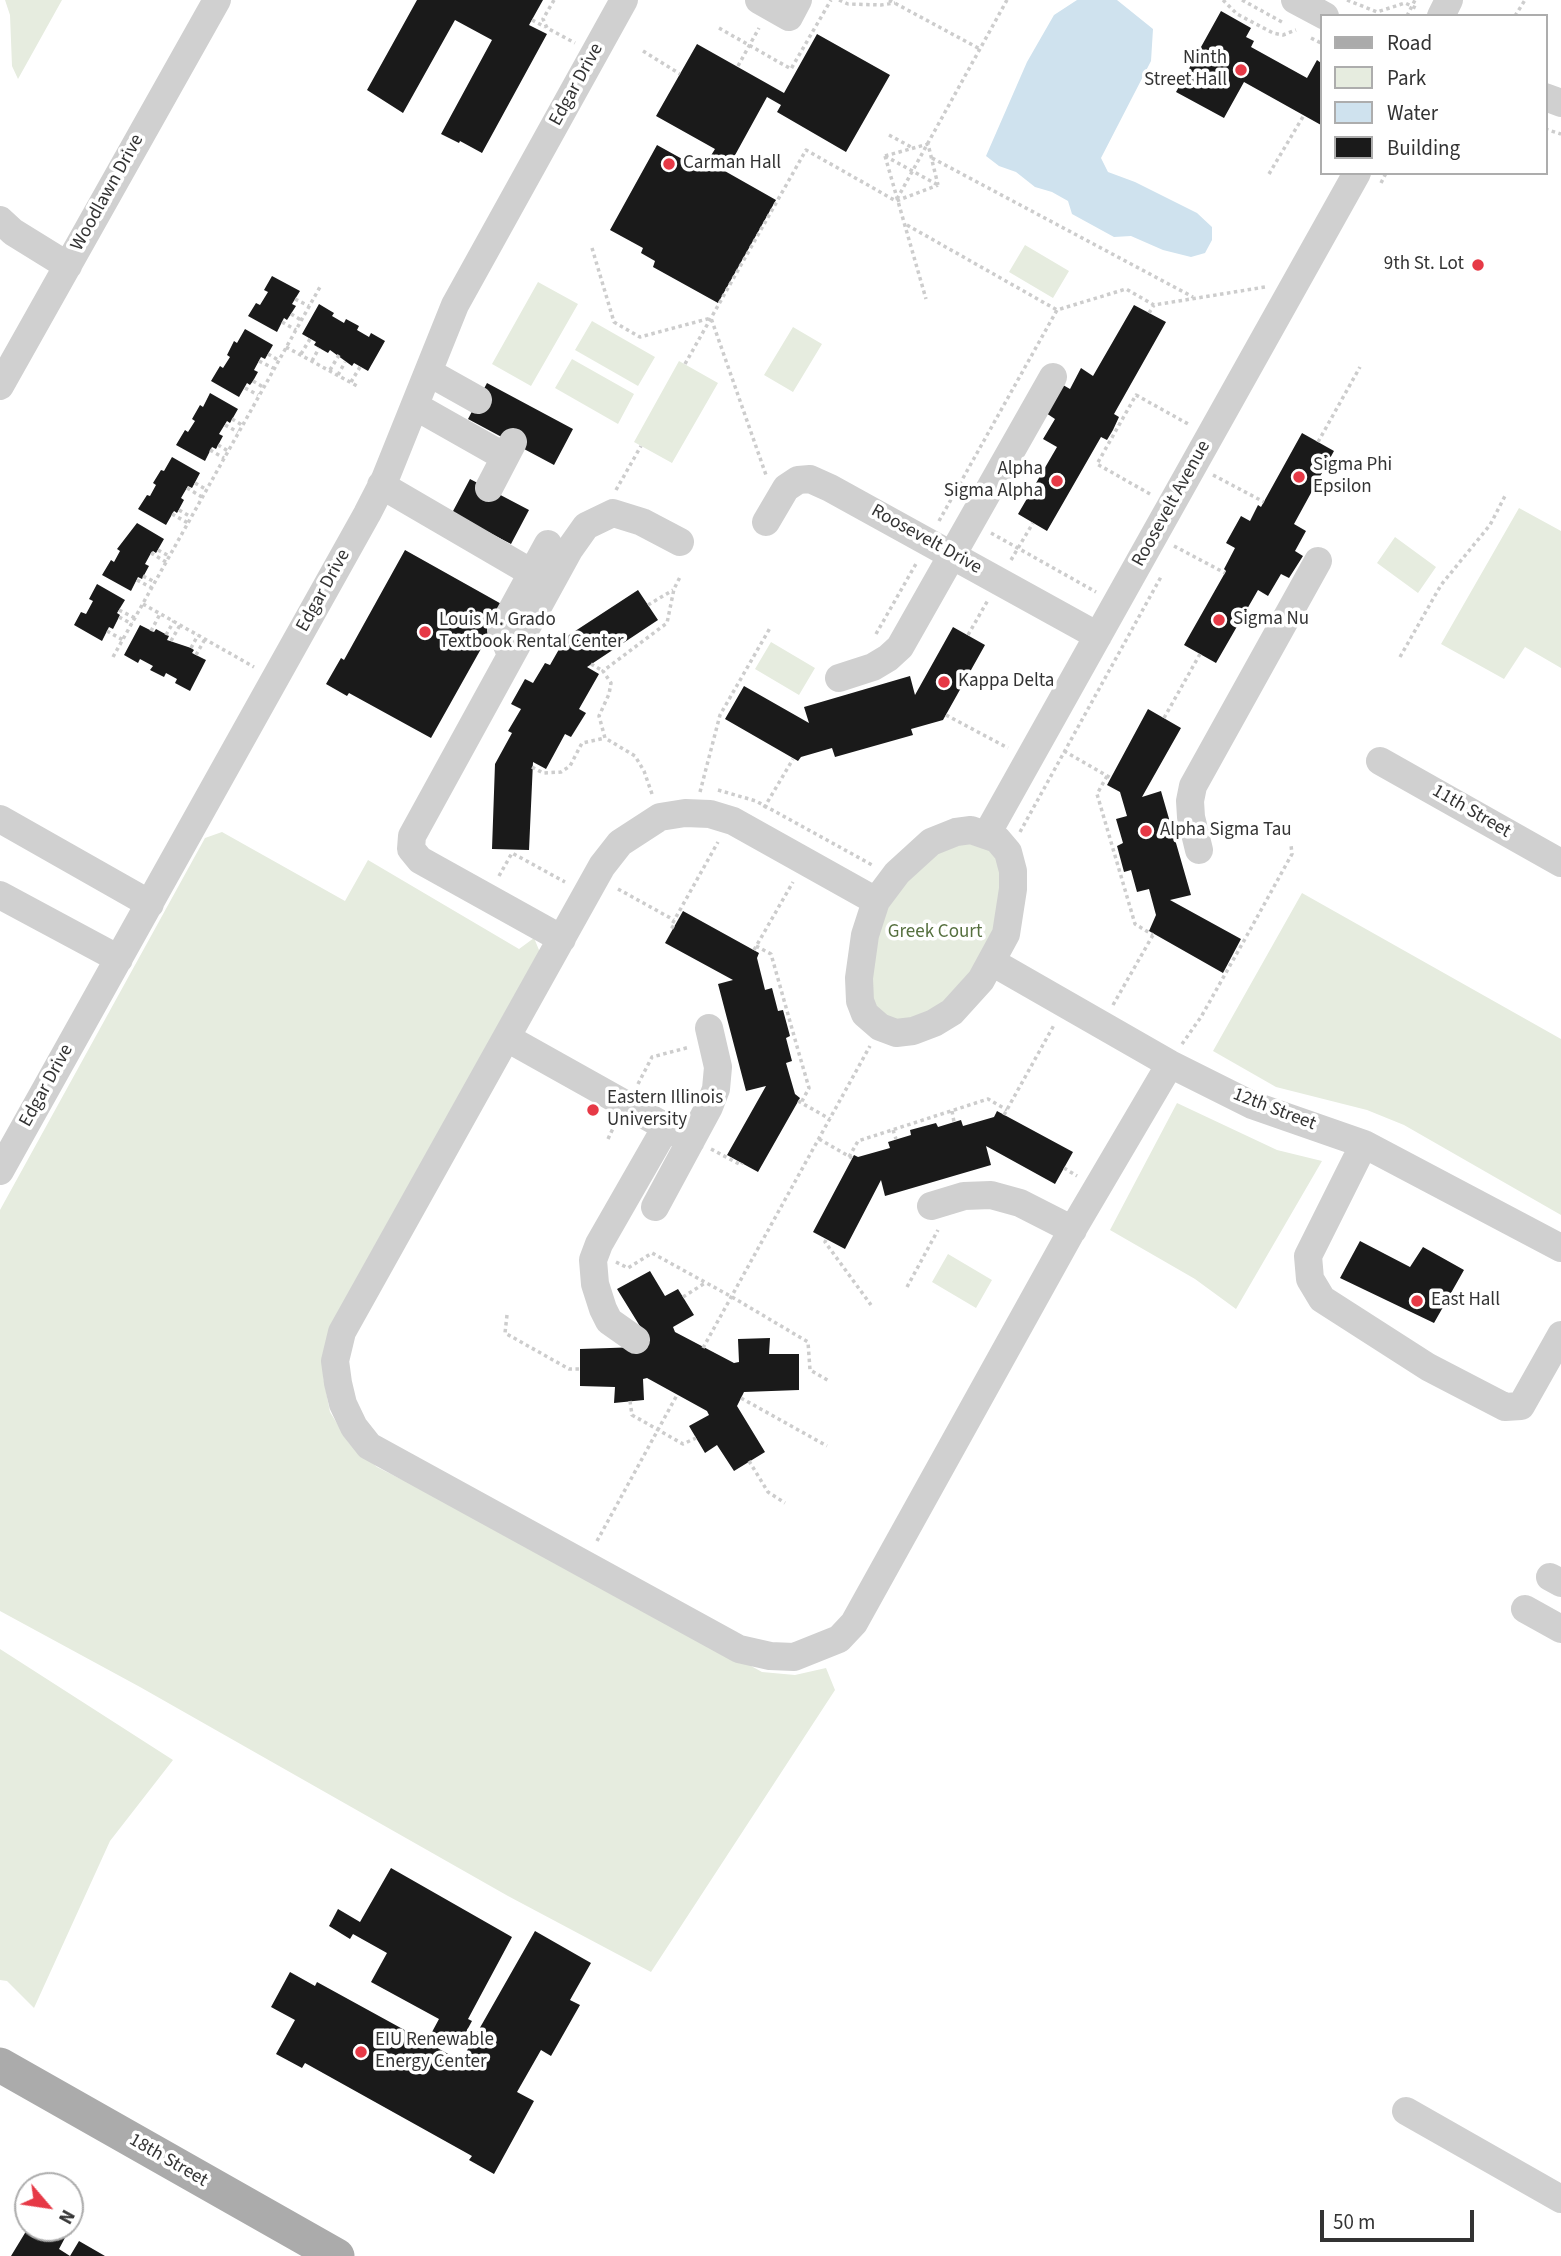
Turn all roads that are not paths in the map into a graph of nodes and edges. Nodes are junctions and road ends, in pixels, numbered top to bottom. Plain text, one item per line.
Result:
1 (217, 0) edge
2 (624, 0) edge
3 (1294, 0) edge
4 (1449, 0) edge
5 (1429, 12) edge
6 (1321, 14) edge
7 (1368, 179) edge
8 (0, 220) edge
9 (68, 266) junction
10 (428, 372) junction
11 (1053, 377) dead end
12 (0, 386) edge
13 (478, 400) dead end
14 (415, 406) junction
15 (382, 485) junction
16 (489, 488) dead end
17 (771, 513) road end
18 (680, 542) dead end
19 (548, 544) dead end
20 (952, 555) junction
21 (1318, 561) dead end
22 (532, 573) junction
23 (1088, 630) junction
24 (511, 655) junction
25 (839, 678) dead end
26 (1380, 761) dead end
27 (0, 820) edge
28 (987, 834) junction
29 (1199, 850) dead end
30 (1561, 863) edge
31 (0, 895) edge
32 (876, 901) junction
33 (150, 904) junction
34 (562, 939) junction
35 (118, 959) junction
36 (992, 962) junction
37 (710, 1035) road end
38 (506, 1038) junction
39 (1170, 1064) junction
40 (666, 1127) junction
41 (691, 1140) junction
42 (1364, 1144) junction
43 (0, 1171) edge
44 (935, 1205) road end
45 (655, 1207) dead end
46 (1073, 1230) junction
47 (1561, 1248) edge
48 (1561, 1335) edge
49 (636, 1340) dead end
50 (1525, 1609) dead end
51 (1561, 1629) edge
52 (0, 2065) edge
53 (1406, 2111) dead end
54 (1561, 2199) edge
55 (337, 2256) edge

1 - 9 street, Woodlawn Drive
2 - 10 street, Edgar Drive
3 - 6 street
4 - 5 street
7 - 23 street, Roosevelt Avenue
8 - 9 street
9 - 12 street, Woodlawn Drive
10 - 13 street
10 - 14 street, Edgar Drive
11 - 20 street
14 - 15 street, Edgar Drive
14 - 16 street
15 - 22 street
15 - 33 street, Edgar Drive
17 - 20 street, Roosevelt Drive
18 - 24 street
19 - 22 street
20 - 23 street, Roosevelt Drive
20 - 25 street
21 - 29 street
22 - 24 street
23 - 28 street, Roosevelt Avenue
24 - 34 street
26 - 30 street, 11th Street
27 - 33 street
28 - 32 street
28 - 36 street
31 - 35 street
32 - 34 street
32 - 36 street
33 - 35 street, Edgar Drive
34 - 38 street
35 - 43 street, Edgar Drive
36 - 39 street, 12th Street
37 - 41 street
38 - 40 street
38 - 46 street
39 - 42 street, 12th Street
39 - 46 street
40 - 41 street
40 - 49 street
41 - 45 street
42 - 47 street, 12th Street
42 - 48 street
44 - 46 street
50 - 51 street
52 - 55 main road, 18th Street
53 - 54 street

